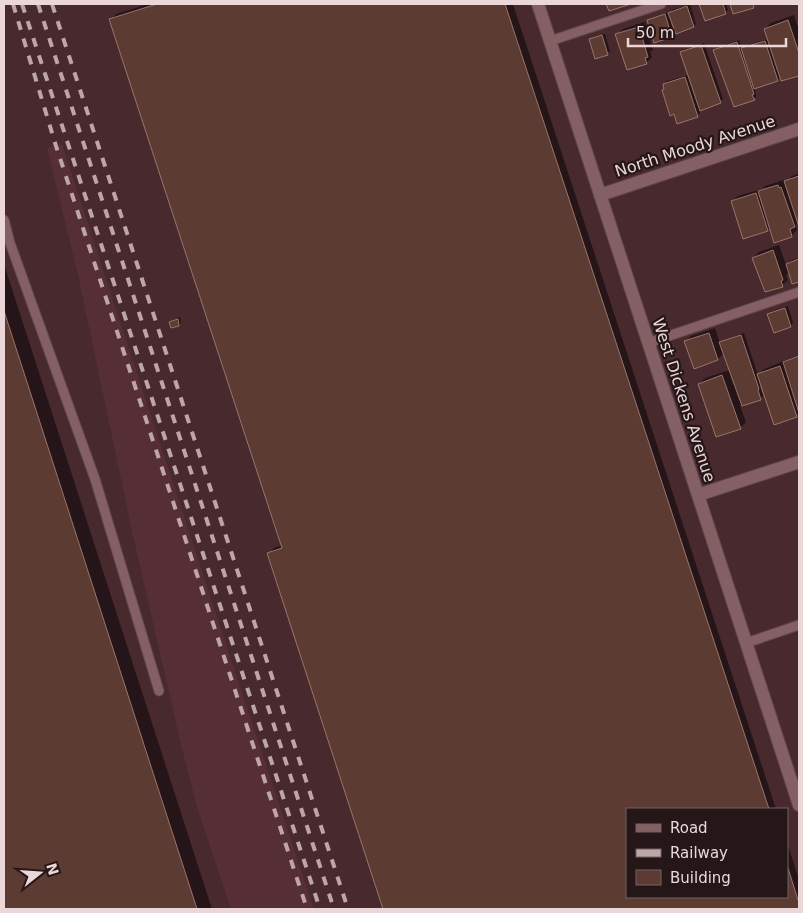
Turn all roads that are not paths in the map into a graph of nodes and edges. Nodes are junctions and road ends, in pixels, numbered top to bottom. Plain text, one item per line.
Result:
1 (538, 4) edge
2 (661, 4) edge
3 (550, 41) junction
4 (799, 129) edge
5 (600, 195) junction
6 (4, 220) edge
7 (799, 292) edge
8 (648, 342) junction
9 (799, 462) edge
10 (698, 495) junction
11 (799, 625) edge
12 (746, 643) junction
13 (159, 691) dead end
14 (799, 803) edge

1 - 3 street, West Dickens Avenue
2 - 3 lane
3 - 5 street, West Dickens Avenue
4 - 5 street, North Moody Avenue
5 - 8 street, West Dickens Avenue
6 - 13 lane
7 - 8 lane
8 - 10 street, West Dickens Avenue
9 - 10 street
10 - 12 street, West Dickens Avenue
11 - 12 lane
12 - 14 street, West Dickens Avenue

